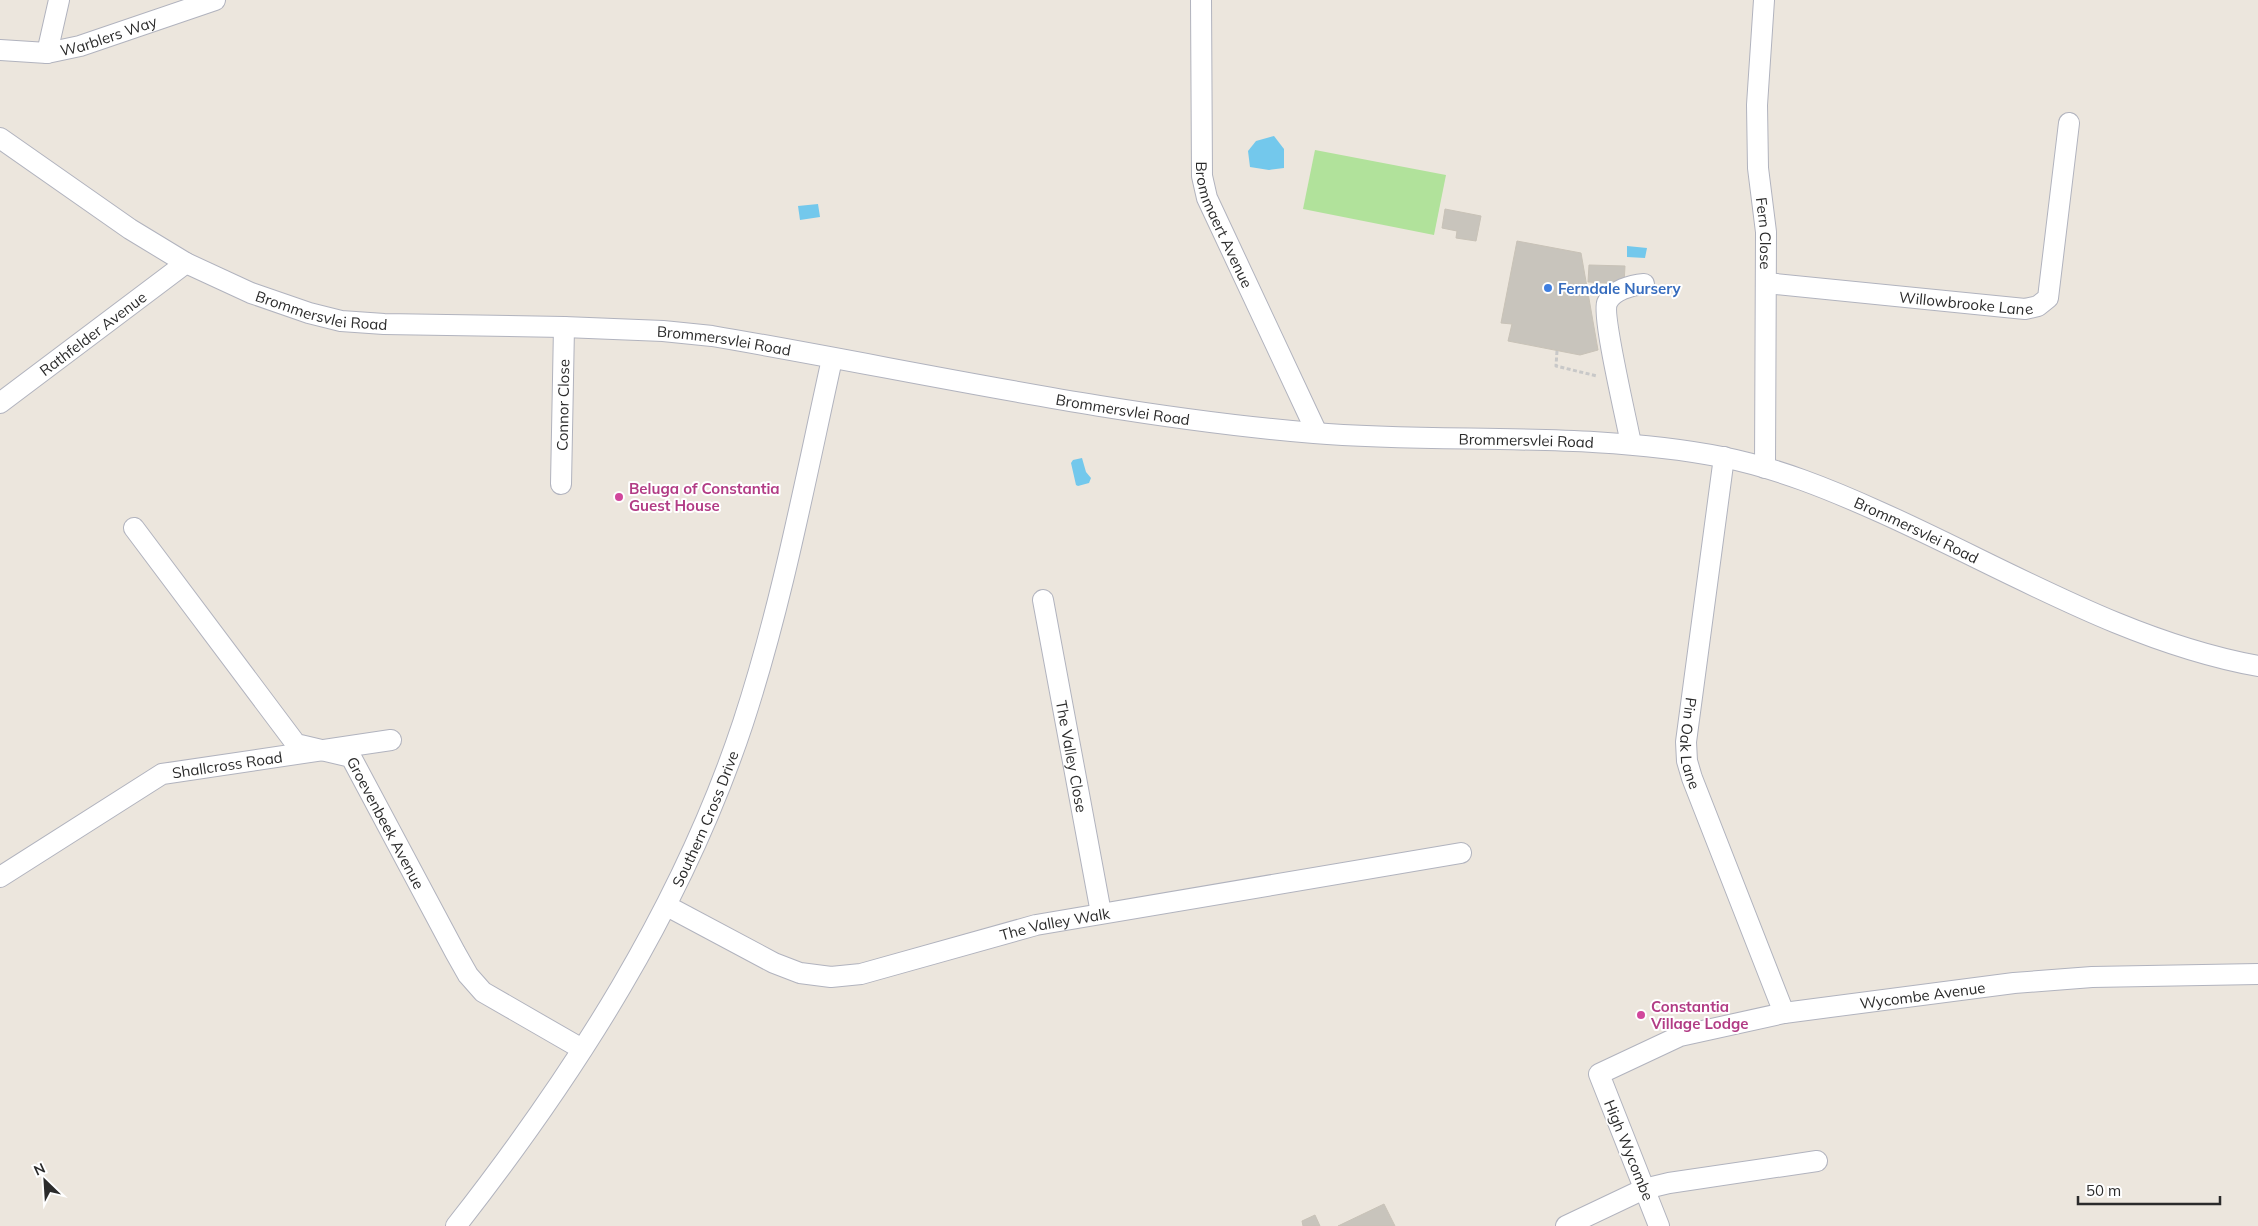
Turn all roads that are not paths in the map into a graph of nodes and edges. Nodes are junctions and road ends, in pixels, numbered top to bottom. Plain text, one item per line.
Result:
1 (59, 0) edge
2 (214, 0) edge
3 (1201, 0) edge
4 (1764, 0) edge
5 (0, 50) edge
6 (47, 53) junction
7 (2069, 122) dead end
8 (0, 138) edge
9 (186, 262) junction
10 (1766, 283) junction
11 (1644, 284) dead end
12 (564, 327) junction
13 (832, 359) junction
14 (0, 403) edge
15 (1317, 433) junction
16 (1631, 444) junction
17 (1724, 457) junction
18 (1765, 468) junction
19 (561, 484) dead end
20 (134, 528) dead end
21 (1043, 600) dead end
22 (2258, 666) edge
23 (392, 740) dead end
24 (324, 750) junction
25 (1461, 853) dead end
26 (0, 877) edge
27 (667, 906) junction
28 (1101, 913) junction
29 (2258, 974) edge
30 (1784, 1013) junction
31 (582, 1049) junction
32 (1599, 1074) joint
33 (1817, 1161) dead end
34 (1644, 1189) junction
35 (456, 1226) edge
36 (1566, 1226) edge
37 (1660, 1226) edge

1 - 6 street
2 - 6 street, Warblers Way
3 - 15 street, Brommaert Avenue
4 - 10 street, Fern Close
5 - 6 street, Warblers Way
7 - 10 street, Willowbrooke Lane
8 - 9 street, Brommersvlei Road
9 - 12 street, Brommersvlei Road
9 - 14 street, Rathfelder Avenue
10 - 18 street, Fern Close
11 - 16 street
12 - 13 street, Brommersvlei Road
12 - 19 street, Connor Close
13 - 15 street, Brommersvlei Road
13 - 27 street, Southern Cross Drive
15 - 16 street, Brommersvlei Road
16 - 17 street, Brommersvlei Road
17 - 18 street, Brommersvlei Road
17 - 30 street, Pin Oak Lane
18 - 22 street, Brommersvlei Road
20 - 24 street, Groevenbeek Avenue
21 - 28 street, The Valley Close
23 - 24 street, Shallcross Road
24 - 26 street, Shallcross Road
24 - 31 street, Groevenbeek Avenue
25 - 28 street, The Valley Walk
27 - 28 street, The Valley Walk
27 - 31 street, Southern Cross Drive
29 - 30 street, Wycombe Avenue
30 - 32 street, Wycombe Avenue
31 - 35 street, Southern Cross Drive
32 - 34 street, High Wycombe
33 - 34 street
34 - 36 street
34 - 37 street, High Wycombe

